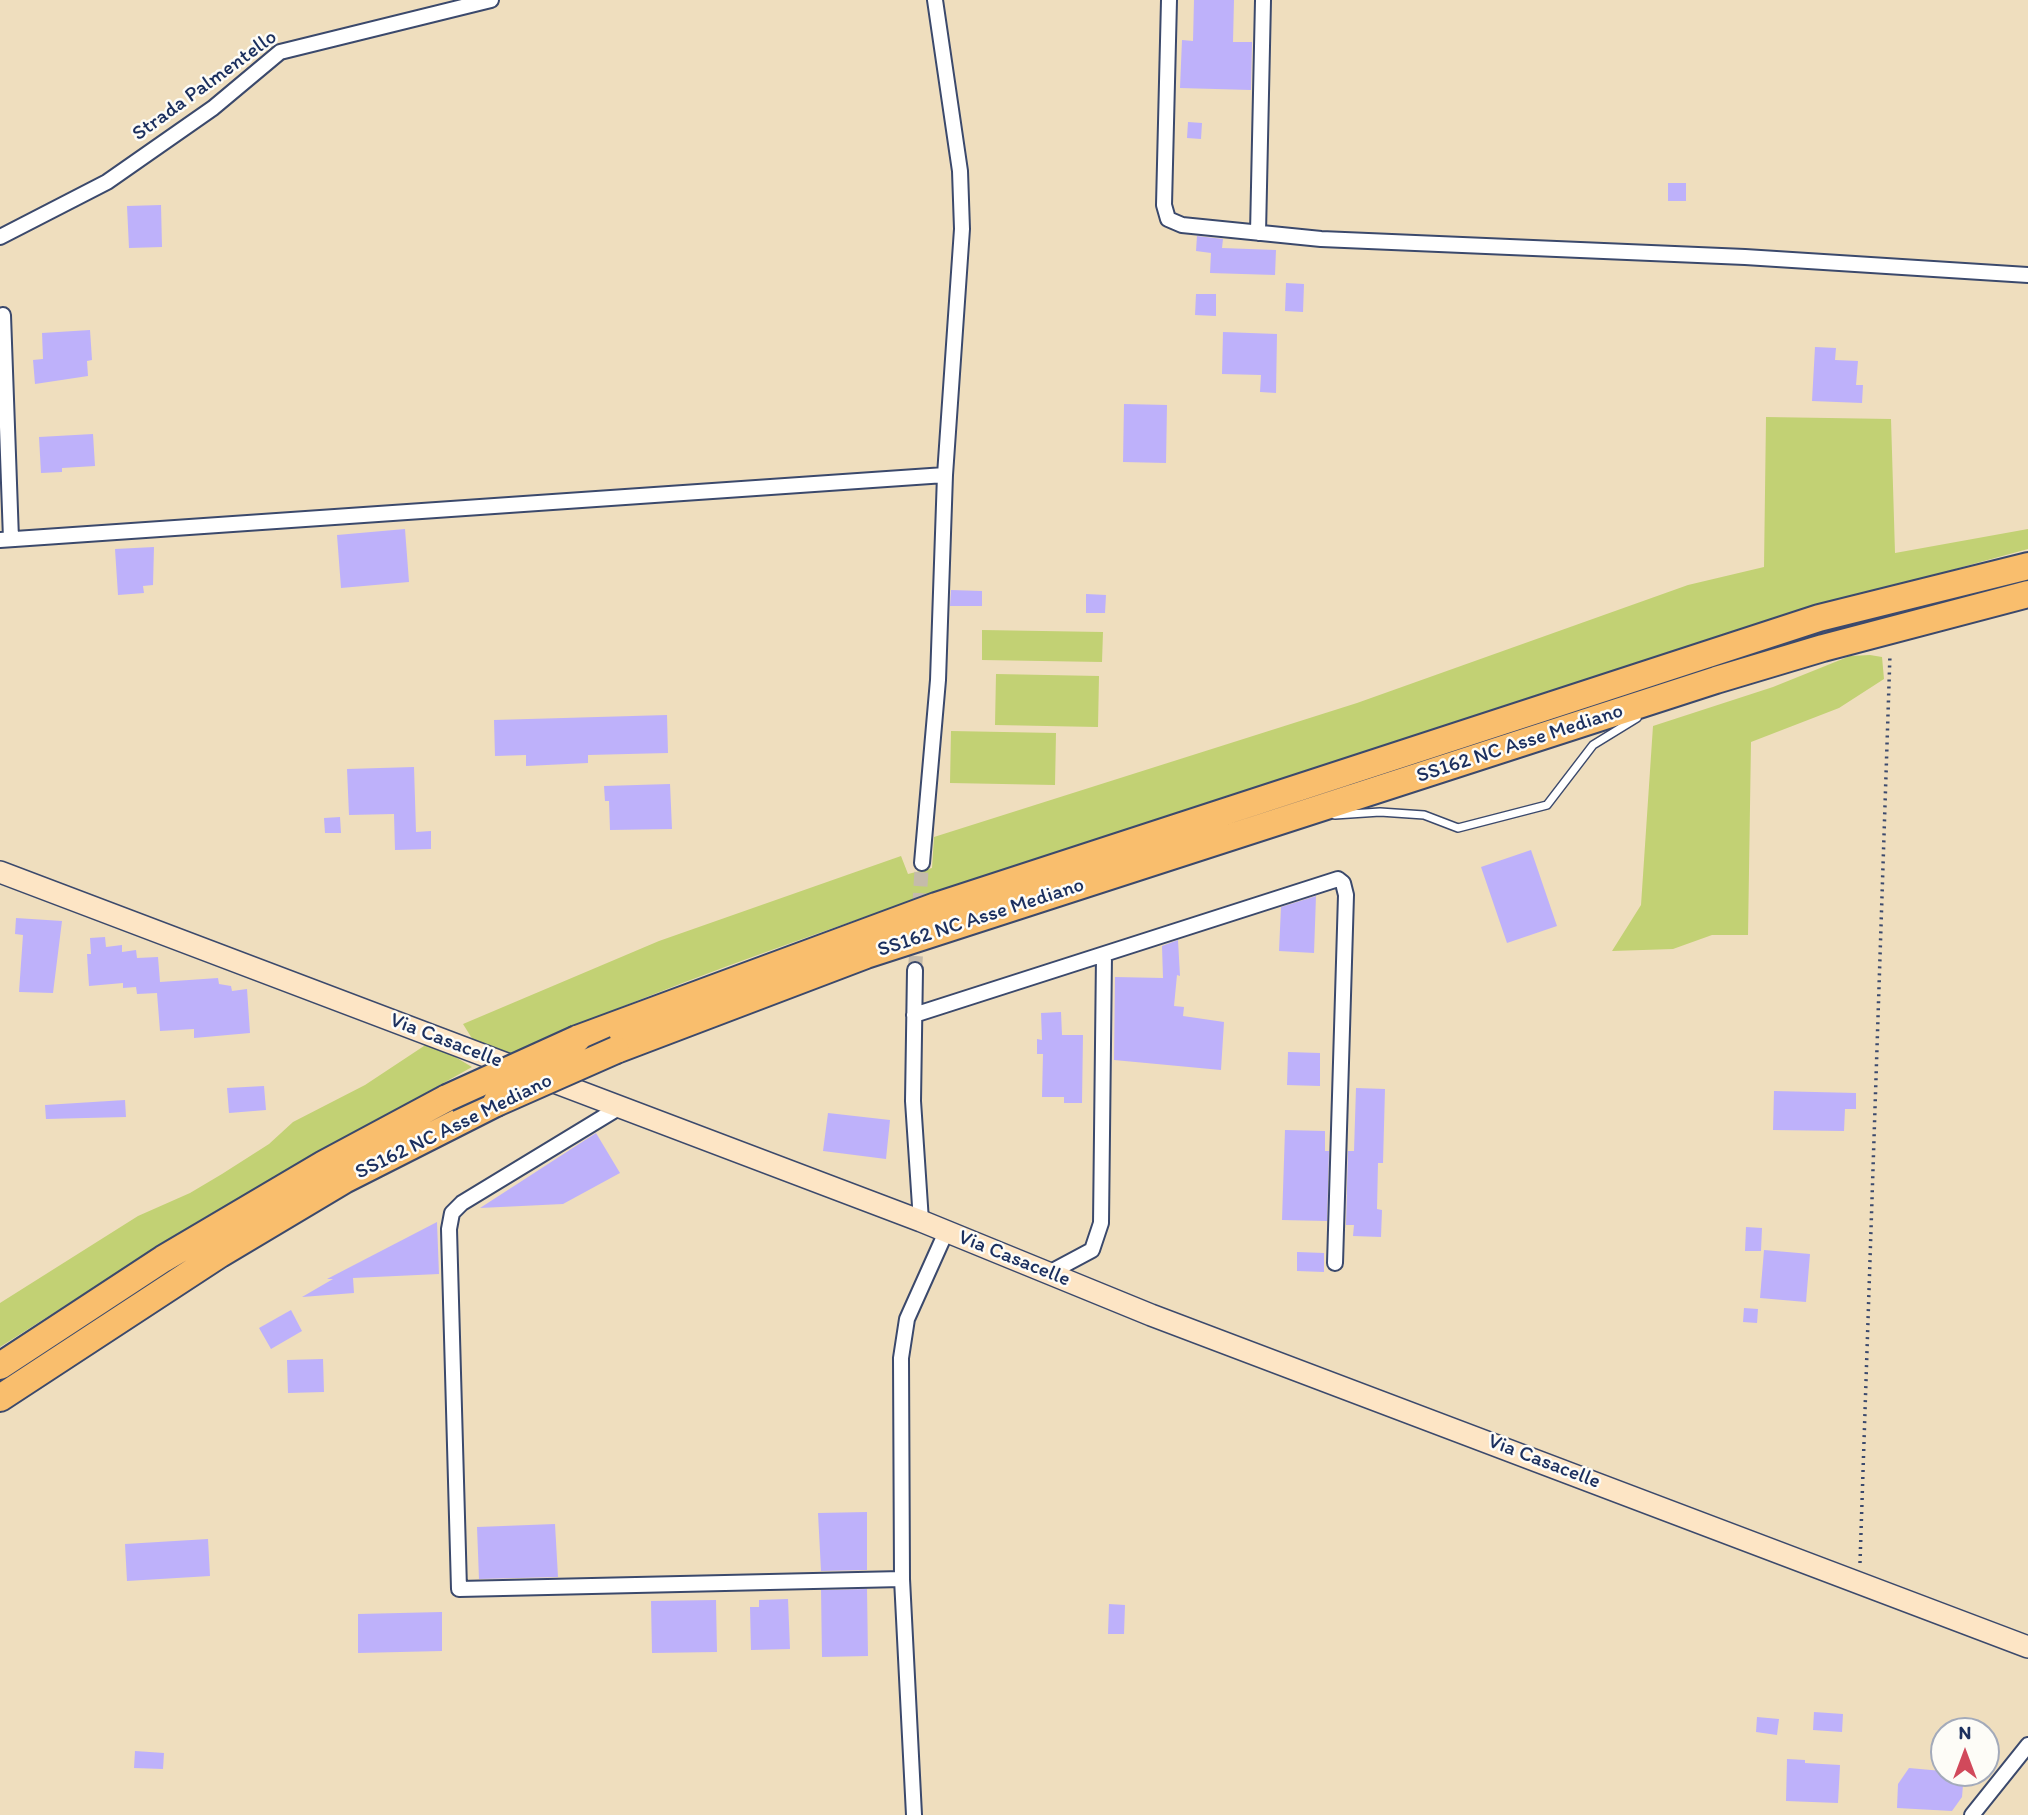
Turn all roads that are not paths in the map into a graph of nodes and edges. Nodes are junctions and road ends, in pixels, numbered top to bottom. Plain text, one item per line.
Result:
1 (491, 0) edge
2 (935, 0) edge
3 (1169, 0) edge
4 (1263, 0) edge
5 (1258, 233) junction
6 (0, 237) edge
7 (2028, 275) edge
8 (3, 315) dead end
9 (945, 475) junction
10 (6, 540) edge
11 (2028, 566) edge
12 (2028, 594) edge
13 (1716, 680) junction
14 (1655, 709) dead end
15 (1643, 715) dead end
16 (1293, 819) junction
17 (922, 863) tunnel mouth
18 (0, 872) edge
19 (1104, 955) junction
20 (915, 970) tunnel mouth
21 (914, 1014) junction
22 (620, 1107) junction
23 (921, 1221) junction
24 (946, 1232) junction
25 (1335, 1263) dead end
26 (1049, 1273) junction
27 (0, 1366) edge
28 (0, 1398) edge
29 (902, 1579) junction
30 (2028, 1647) edge
31 (2028, 1745) edge
32 (914, 1815) edge
33 (1972, 1815) edge

1 - 6 street, Strada Palmentello
2 - 9 street
3 - 5 street
4 - 5 street
5 - 7 street
8 - 10 street
9 - 10 street
9 - 17 street
11 - 27 highway, SS162 NC Asse Mediano, bridge
12 - 13 highway, SS162 NC Asse Mediano
13 - 14 lane
13 - 16 highway, SS162 NC Asse Mediano
15 - 16 lane
16 - 28 highway, SS162 NC Asse Mediano, bridge
18 - 22 street, Via Casacelle
19 - 21 street
19 - 25 street
19 - 26 street
20 - 21 street
21 - 23 street
22 - 23 street, Via Casacelle
22 - 29 street
23 - 24 street, Via Casacelle
24 - 26 street, Via Casacelle
24 - 29 street
26 - 30 street, Via Casacelle
29 - 32 street
31 - 33 street

